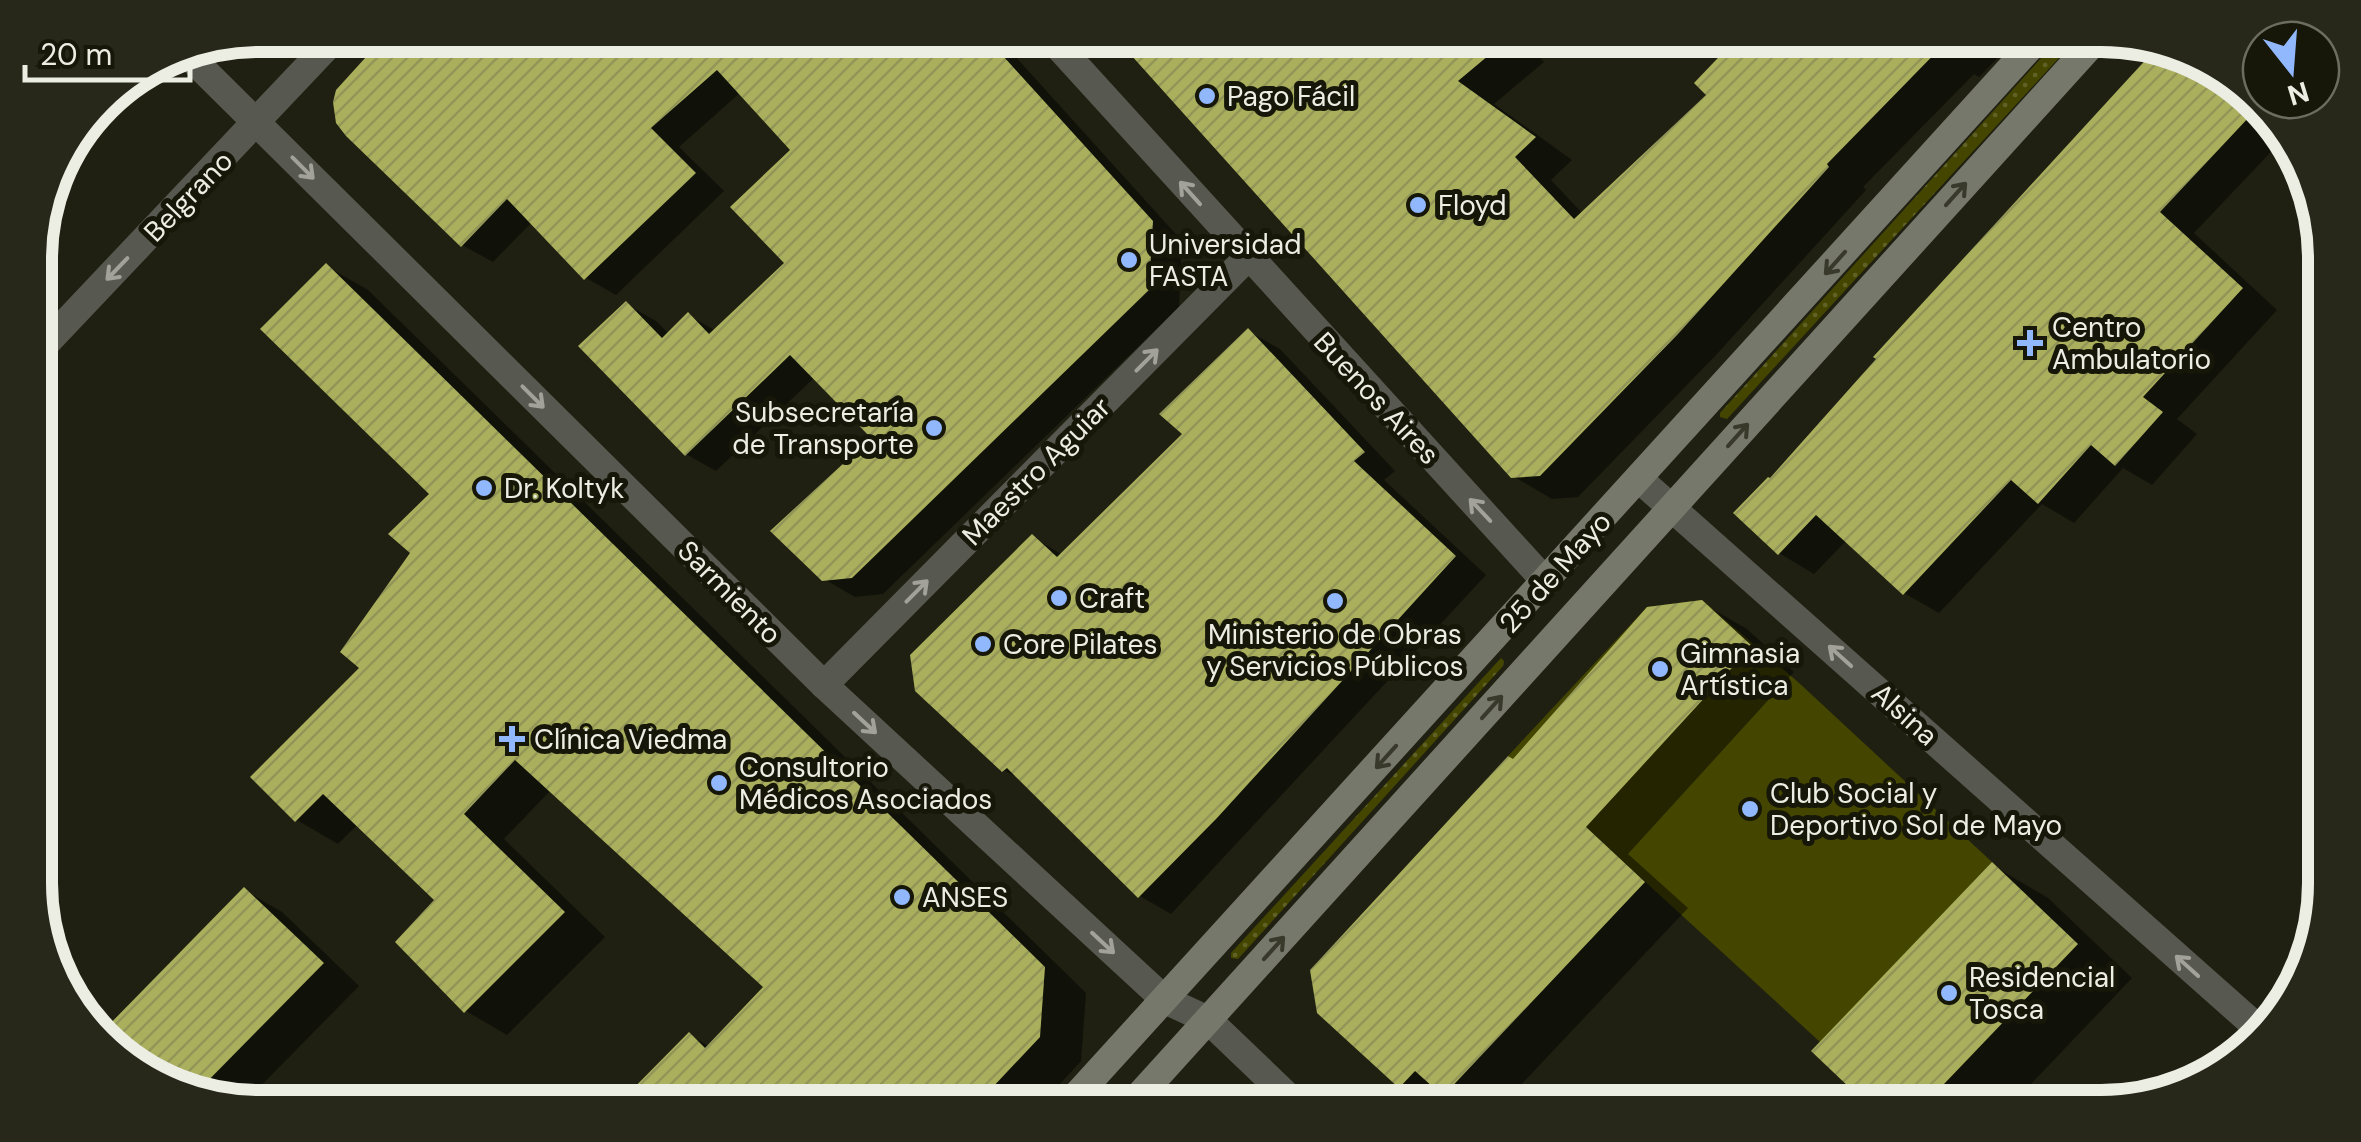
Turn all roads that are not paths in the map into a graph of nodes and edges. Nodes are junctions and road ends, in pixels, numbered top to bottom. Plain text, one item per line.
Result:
1 (2026, 52) edge
2 (2085, 52) edge
3 (321, 53) edge
4 (1064, 53) edge
5 (197, 63) edge
6 (258, 122) junction
7 (1248, 257) junction
8 (53, 336) edge
9 (1639, 480) junction
10 (1673, 508) junction
11 (1546, 582) junction
12 (824, 684) junction
13 (1164, 1000) junction
14 (1208, 1020) junction
15 (2253, 1024) edge
16 (1281, 1089) edge
17 (1082, 1090) edge
18 (1145, 1090) edge

1 -> 9 main road, 25 de Mayo
10 -> 2 main road, 25 de Mayo
3 - 6 street, Belgrano
7 -> 4 street, Buenos Aires
5 - 6 street, Sarmiento
6 -> 8 street, Belgrano
6 -> 12 street, Sarmiento
11 -> 7 street, Buenos Aires
12 -> 7 street, Maestro Aguiar
9 - 10 street, Alsina
9 - 11 main road, 25 de Mayo
14 -> 10 main road, 25 de Mayo
15 -> 10 street, Alsina
11 -> 13 main road, 25 de Mayo
12 -> 13 street, Sarmiento
13 - 14 street, Sarmiento
13 - 17 main road, 25 de Mayo
14 - 16 street, Sarmiento
14 - 18 main road, 25 de Mayo

